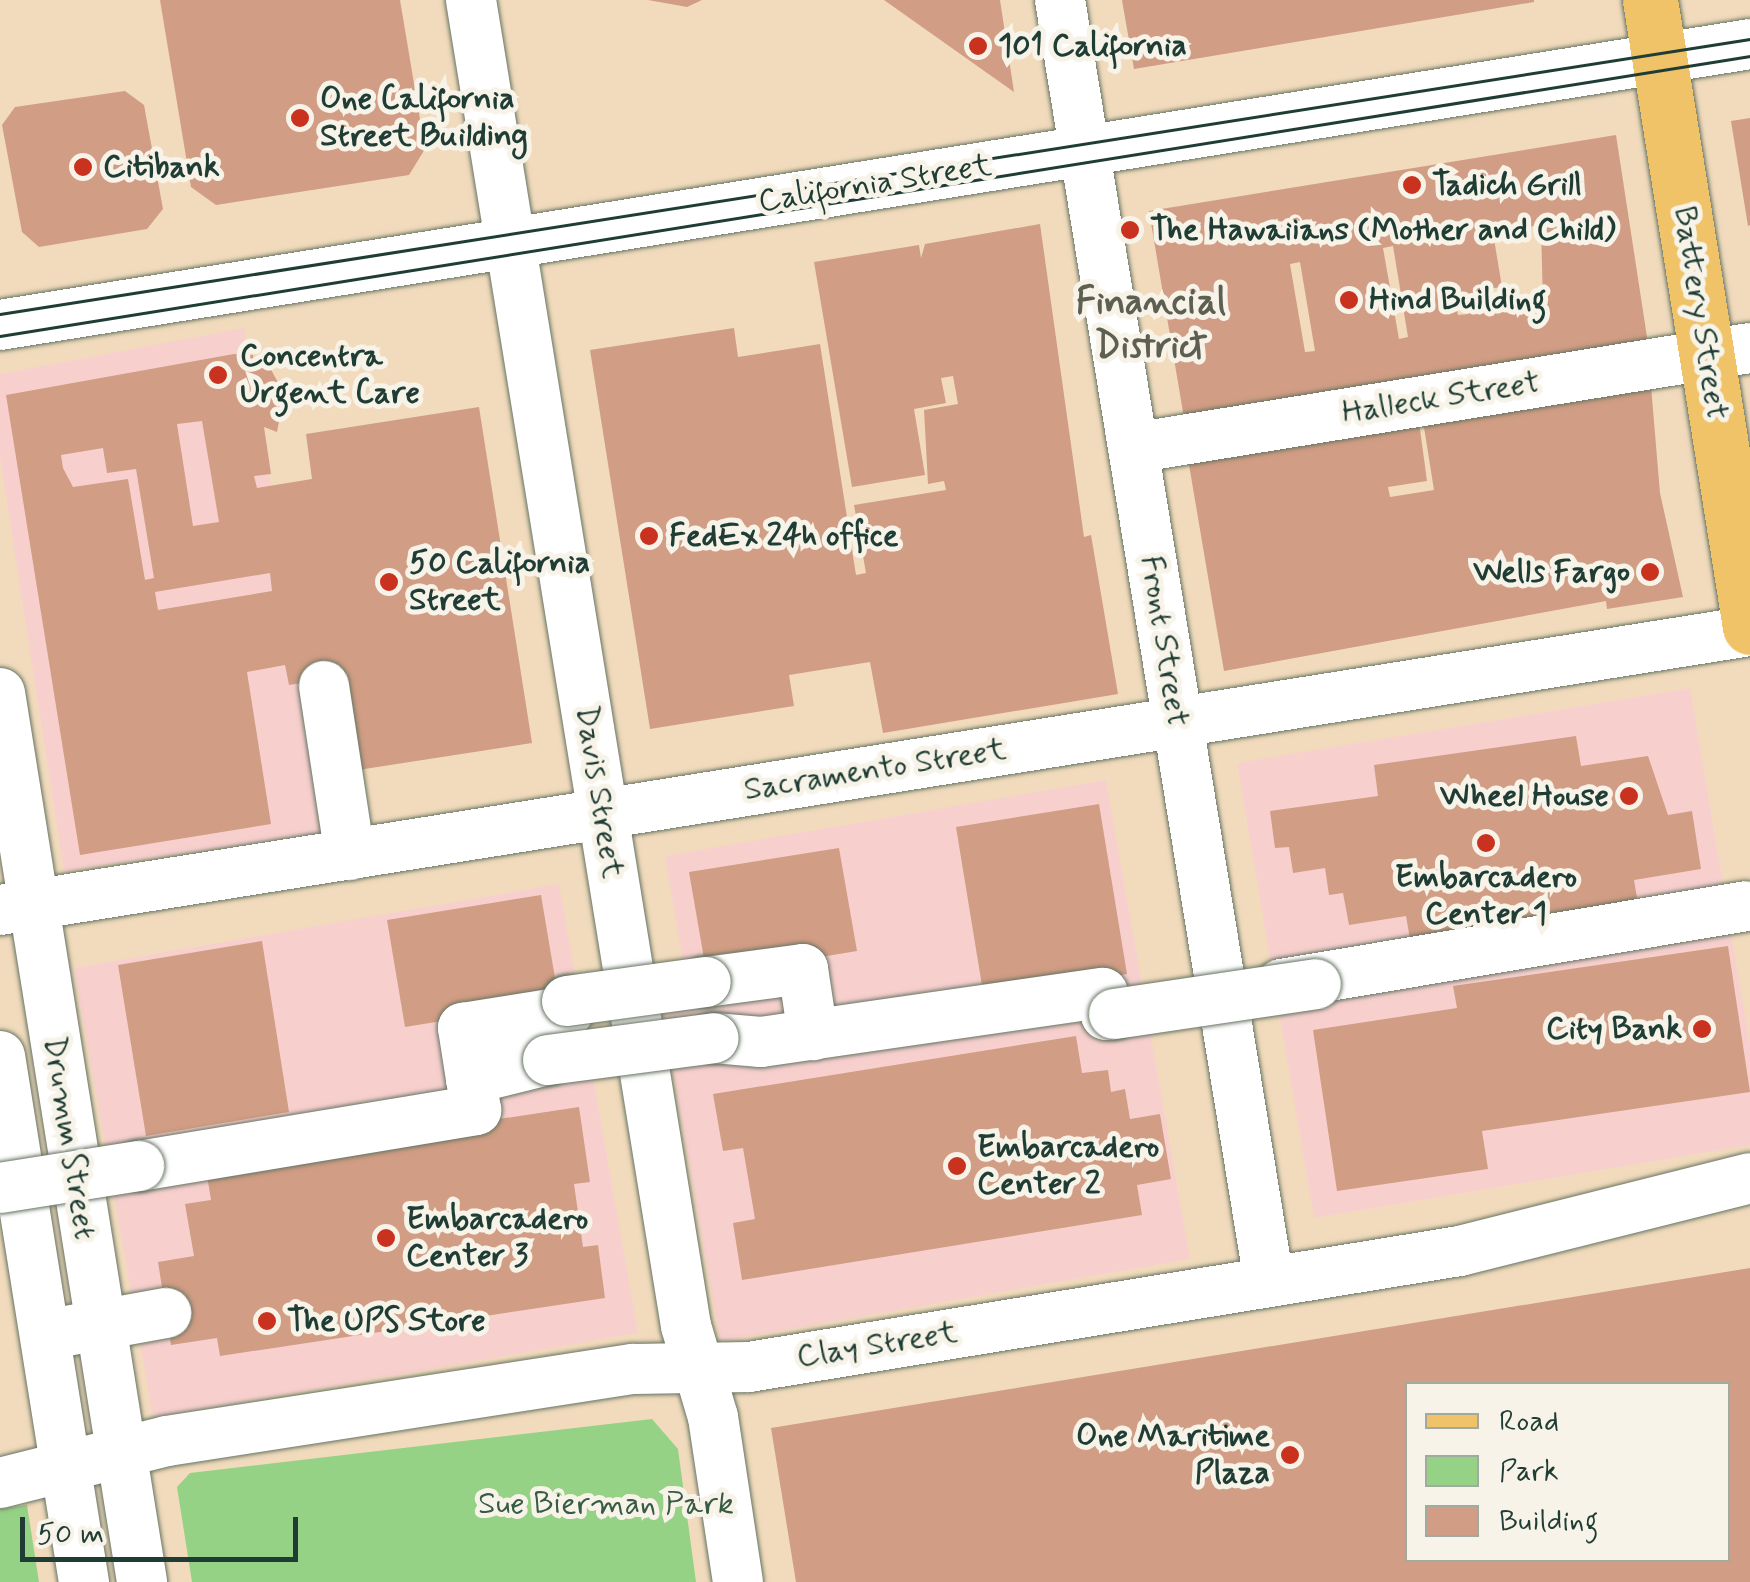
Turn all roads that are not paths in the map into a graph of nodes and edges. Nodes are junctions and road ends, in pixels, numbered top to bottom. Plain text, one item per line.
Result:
1 (471, 0) edge
2 (1060, 0) edge
3 (1650, 0) edge
4 (1750, 44) edge
5 (1659, 59) junction
6 (1084, 151) junction
7 (510, 242) junction
8 (0, 325) edge
9 (1728, 352) edge
10 (1132, 448) junction
11 (1750, 629) edge
12 (324, 686) dead end
13 (0, 693) edge
14 (1178, 722) junction
15 (602, 814) junction
16 (350, 854) junction
17 (16, 908) edge
18 (1748, 909) edge
19 (1281, 984) dead end
20 (813, 1034) junction
21 (0, 1056) edge
22 (472, 1079) junction
23 (1750, 1178) edge
24 (0, 1188) edge
25 (1268, 1282) junction
26 (166, 1313) dead end
27 (99, 1326) junction
28 (42, 1336) junction
29 (697, 1368) junction
30 (122, 1454) junction
31 (64, 1471) junction
32 (0, 1483) edge
33 (84, 1582) edge
34 (142, 1582) edge
35 (738, 1582) edge

1 - 7 street, Davis Street
2 - 6 street, Front Street
3 - 5 main road, Battery Street
4 - 5 street, California Street
5 - 6 street, California Street
5 - 9 main road, Battery Street
6 - 7 street, California Street
6 - 10 street, Front Street
7 - 8 street, California Street
7 - 15 street, Davis Street
9 - 10 street, Halleck Street
9 - 11 main road, Battery Street
10 - 14 street, Front Street
11 - 14 street, Sacramento Street
12 - 16 street
13 - 17 street, Drumm Street
14 - 15 street, Sacramento Street
14 - 25 street, Front Street
15 - 16 street, Sacramento Street
15 - 29 street, Davis Street
16 - 17 street, Sacramento Street
17 - 27 street, Drumm Street
18 - 19 street
18 - 20 street, bridge
20 - 22 street, bridge
20 - 22 street, bridge
21 - 28 street, Drumm Street
22 - 24 street, bridge
23 - 25 street, Clay Street
25 - 29 street, Clay Street
26 - 27 street
27 - 28 street
27 - 30 street, Drumm Street
28 - 31 street, Drumm Street
29 - 30 street, Clay Street
29 - 35 street, Davis Street
30 - 31 street, Clay Street
30 - 34 street, Drumm Street
31 - 32 street, Clay Street
31 - 33 street, Drumm Street

